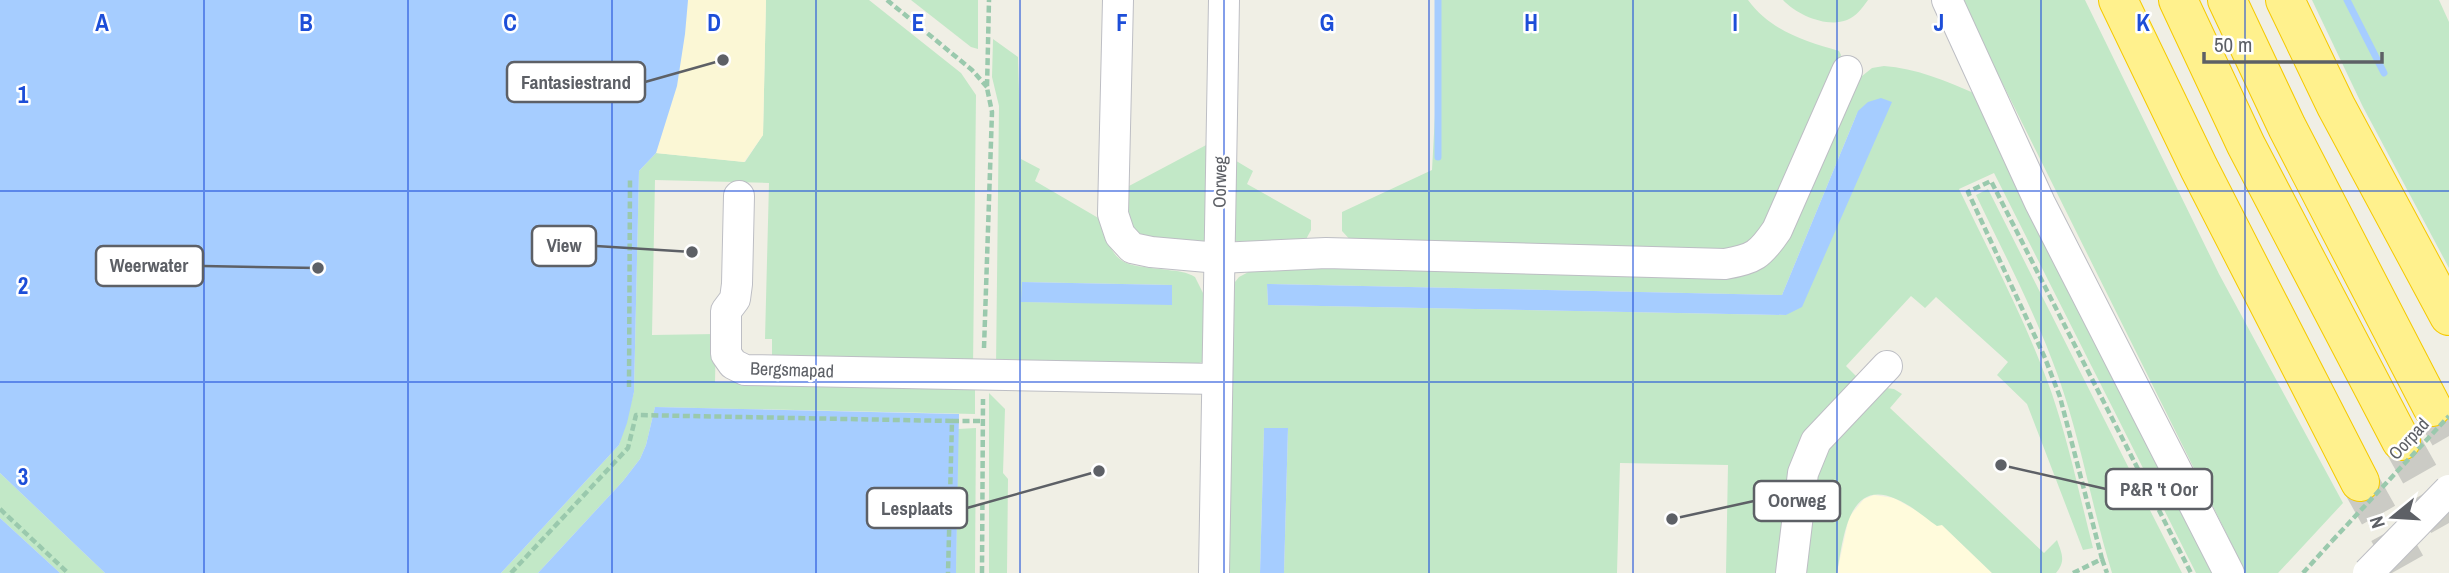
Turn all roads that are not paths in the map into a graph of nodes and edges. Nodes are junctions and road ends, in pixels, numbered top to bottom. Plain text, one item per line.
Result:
1 (1118, 0) edge
2 (1224, 0) edge
3 (1947, 0) edge
4 (2118, 0) edge
5 (2178, 0) edge
6 (2227, 0) edge
7 (2286, 0) edge
8 (1847, 71) dead end
9 (738, 196) dead end
10 (1219, 258) junction
11 (2449, 316) edge
12 (1887, 366) dead end
13 (1217, 379) junction
14 (2441, 412) tunnel mouth
15 (2401, 441) tunnel mouth
16 (2360, 482) tunnel mouth
17 (2449, 490) edge
18 (1214, 573) edge
19 (1791, 573) edge
20 (2229, 573) edge
21 (2368, 573) edge

1 - 10 street
2 - 10 street, Oorweg
3 - 20 street
4 - 16 highway
5 - 15 highway
6 - 14 highway
7 - 11 highway
8 - 10 street
9 - 13 street, Bergsmapad
10 - 13 street, Oorweg
12 - 19 street
13 - 18 street, Oorweg
17 - 21 street, bridge

